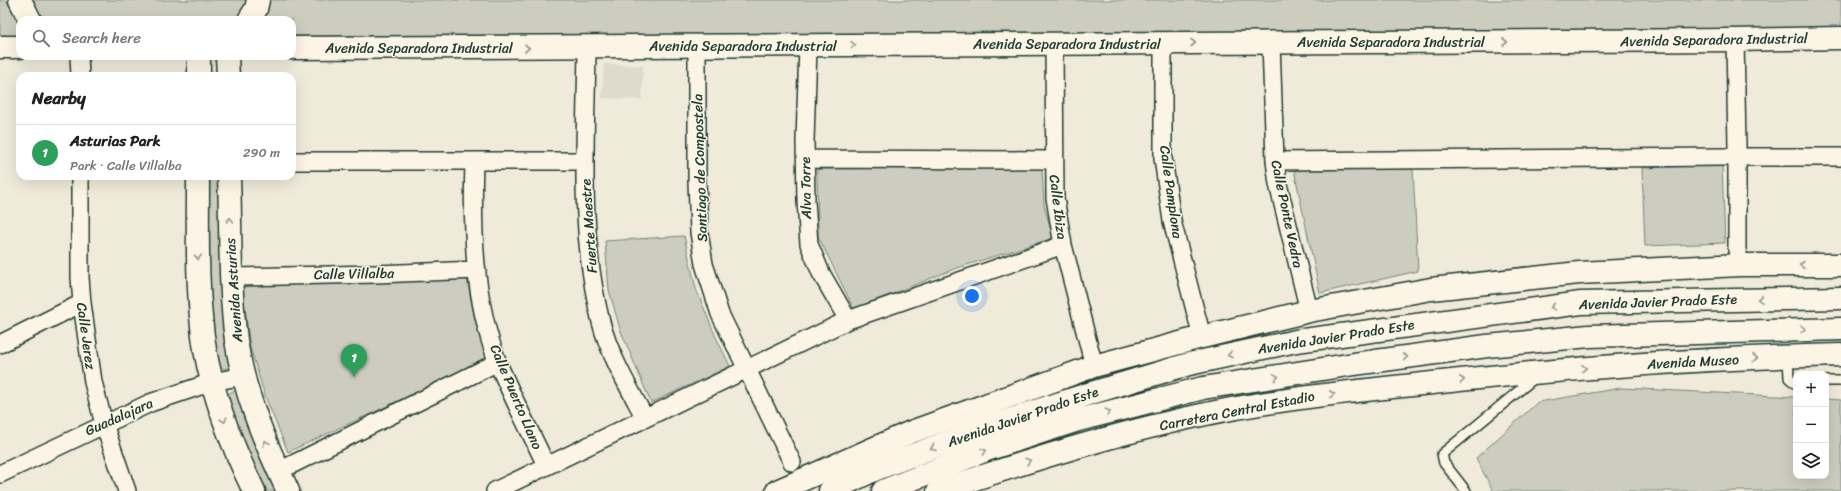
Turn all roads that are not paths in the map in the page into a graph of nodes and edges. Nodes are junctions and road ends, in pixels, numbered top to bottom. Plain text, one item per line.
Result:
1 (20, 0) edge
2 (258, 0) edge
3 (28, 16) edge
4 (252, 16) edge
5 (1841, 38) edge
6 (1735, 40) junction
7 (1054, 43) junction
8 (1163, 43) junction
9 (1271, 43) junction
10 (808, 46) junction
11 (0, 47) edge
12 (16, 47) edge
13 (697, 47) junction
14 (296, 48) edge
15 (587, 48) junction
16 (79, 60) edge
17 (200, 60) edge
18 (227, 60) edge
19 (80, 72) edge
20 (199, 72) edge
21 (228, 72) edge
22 (1737, 157) junction
23 (1841, 158) edge
24 (806, 159) junction
25 (1053, 160) junction
26 (296, 161) edge
27 (474, 161) junction
28 (585, 161) junction
29 (1275, 161) junction
30 (80, 180) edge
31 (198, 180) edge
32 (229, 180) edge
33 (1063, 245) junction
34 (1740, 265) junction
35 (1841, 265) edge
36 (477, 270) junction
37 (231, 277) junction
38 (1841, 298) edge
39 (82, 303) junction
40 (1309, 311) junction
41 (848, 320) junction
42 (1841, 328) edge
43 (1202, 337) junction
44 (0, 344) edge
45 (1841, 355) edge
46 (1788, 357) junction
47 (498, 362) junction
48 (1094, 366) junction
49 (747, 368) junction
50 (1545, 370) junction
51 (244, 376) junction
52 (1793, 381) edge
53 (1829, 381) edge
54 (1841, 381) edge
55 (212, 382) junction
56 (645, 418) junction
57 (104, 424) junction
58 (792, 462) dead end
59 (546, 465) junction
60 (279, 471) junction
61 (0, 474) edge
62 (126, 491) edge
63 (254, 491) edge
64 (288, 491) edge
65 (495, 491) edge
66 (777, 491) edge
67 (830, 491) edge
68 (883, 491) edge
69 (938, 491) edge
70 (1466, 491) edge

1 - 3 main road
2 - 4 main road
5 - 6 main road, Avenida Separadora Industrial
9 -> 6 main road, Avenida Separadora Industrial
6 - 22 street
7 - 8 main road, Avenida Separadora Industrial
10 -> 7 main road, Avenida Separadora Industrial
7 - 25 street, Calle Ibiza
8 -> 9 main road, Avenida Separadora Industrial
8 - 43 street, Calle Pamplona
9 - 29 street, Calle Ponte Vedra
10 - 13 main road, Avenida Separadora Industrial
10 - 24 street, Alva Torre
11 - 12 main road
13 - 15 main road, Avenida Separadora Industrial
13 - 49 street, Santiago de Compostela
14 -> 15 main road, Avenida Separadora Industrial
15 - 28 street, Fuerte Maestre
16 - 19 street
17 - 20 main road
18 - 21 main road
22 - 23 street
22 - 29 street
22 - 34 street
24 - 25 street
24 - 41 street, Alva Torre
25 - 33 street, Calle Ibiza
26 - 27 street
27 - 28 street
27 - 36 street, Calle Puerto Llano
28 - 56 street, Fuerte Maestre
29 - 40 street, Calle Ponte Vedra
30 - 39 street, Calle Jerez
31 -> 55 main road
37 -> 32 main road, Avenida Asturias
33 - 41 street
33 - 48 street, Calle Ibiza
35 -> 34 main road
34 - 40 main road
36 - 37 street, Calle Villalba
36 - 47 street, Calle Puerto Llano
37 - 51 main road, Avenida Asturias
38 -> 67 main road, Avenida Javier Prado Este
39 - 44 street
39 - 57 street, Calle Jerez
40 - 43 main road
41 - 49 street
68 -> 42 main road, Avenida Javier Prado Este
43 - 48 main road
45 - 46 main road, Avenida Museo
50 -> 46 main road, Avenida Museo
46 - 52 lane
47 - 59 street, Calle Puerto Llano
47 - 60 street
48 - 66 main road
49 - 56 street
49 - 58 street, Santiago de Compostela
69 -> 50 main road, Carretera Central Estadio
50 - 70 lane
51 - 55 street, Guadalajara
60 -> 51 main road, Avenida Asturias
53 - 54 lane
55 - 57 street, Guadalajara
55 -> 63 main road
56 - 59 street
57 - 61 street, Guadalajara
57 - 62 street, Calle Jerez
59 - 65 street
60 - 64 main road, Avenida Asturias

